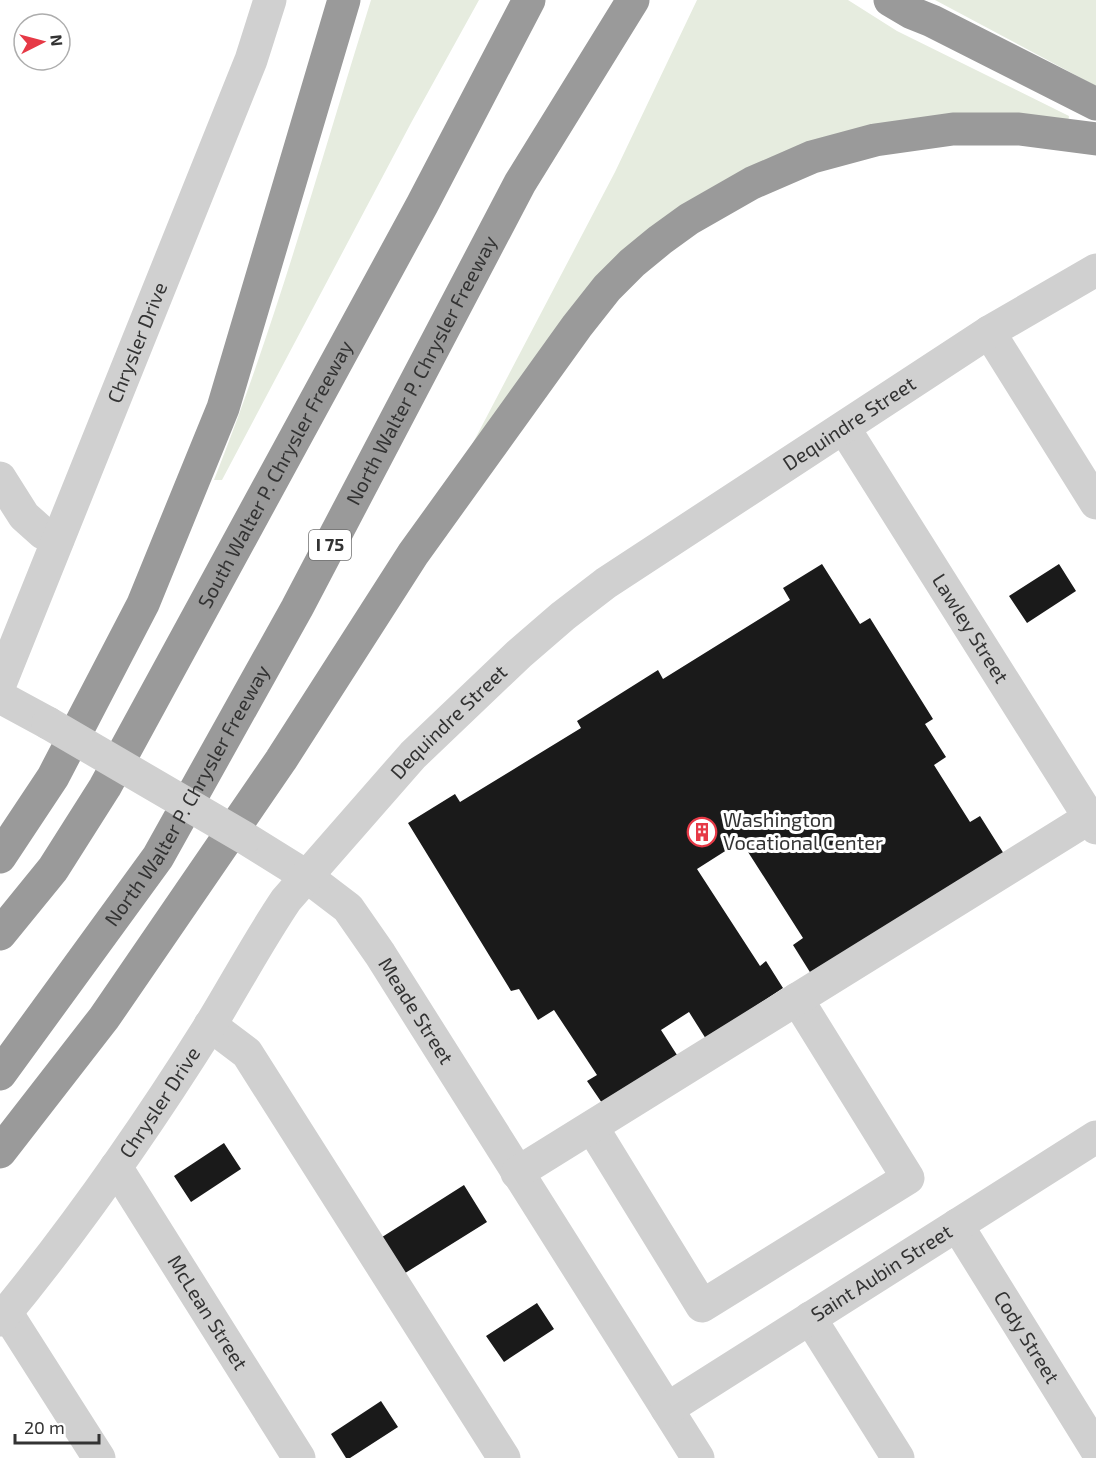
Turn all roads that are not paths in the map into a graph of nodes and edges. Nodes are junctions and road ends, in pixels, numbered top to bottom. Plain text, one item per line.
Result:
1 (270, 0) edge
2 (344, 0) edge
3 (529, 0) edge
4 (633, 0) edge
5 (890, 0) edge
6 (1096, 104) edge
7 (1096, 139) edge
8 (1096, 270) edge
9 (989, 332) junction
10 (844, 428) junction
11 (0, 478) edge
12 (1096, 503) edge
13 (58, 539) junction
14 (676, 539) dead end
15 (606, 583) junction
16 (0, 684) edge
17 (0, 696) edge
18 (1093, 823) edge
19 (0, 857) edge
20 (306, 876) junction
21 (0, 934) edge
22 (797, 999) junction
23 (210, 1025) junction
24 (0, 1074) edge
25 (592, 1127) junction
26 (1096, 1137) edge
27 (0, 1152) edge
28 (116, 1167) junction
29 (517, 1173) junction
30 (957, 1225) junction
31 (3, 1316) edge
32 (810, 1318) junction
33 (667, 1409) junction
34 (1096, 1449) edge
35 (99, 1458) edge
36 (299, 1458) edge
37 (504, 1458) edge
38 (698, 1458) edge
39 (898, 1458) edge

1 - 13 street, Chrysler Drive
2 - 19 highway
3 - 21 highway, South Walter P. Chrysler Freeway
4 - 24 highway, North Walter P. Chrysler Freeway / I 75
5 - 6 highway
7 - 27 highway
8 - 9 street, Dequindre Street
9 - 10 street, Dequindre Street
9 - 12 street
10 - 15 street, Dequindre Street
10 - 18 street, Lawley Street
11 - 13 street
13 - 16 street, Chrysler Drive
14 - 15 street, Dequindre Street
15 - 20 street, Dequindre Street
17 - 20 street, Meade Street, bridge
18 - 22 street
20 - 23 street, Chrysler Drive
20 - 29 street, Meade Street
22 - 25 street
22 - 25 street
23 - 28 street, Chrysler Drive
23 - 37 street
25 - 29 street
26 - 30 street, Saint Aubin Street
28 - 31 street, Chrysler Drive
28 - 36 street, McLean Street
29 - 33 street, Meade Street
30 - 32 street, Saint Aubin Street
30 - 34 street, Cody Street
31 - 35 street
32 - 33 street, Saint Aubin Street
32 - 39 street
33 - 38 street, Meade Street

